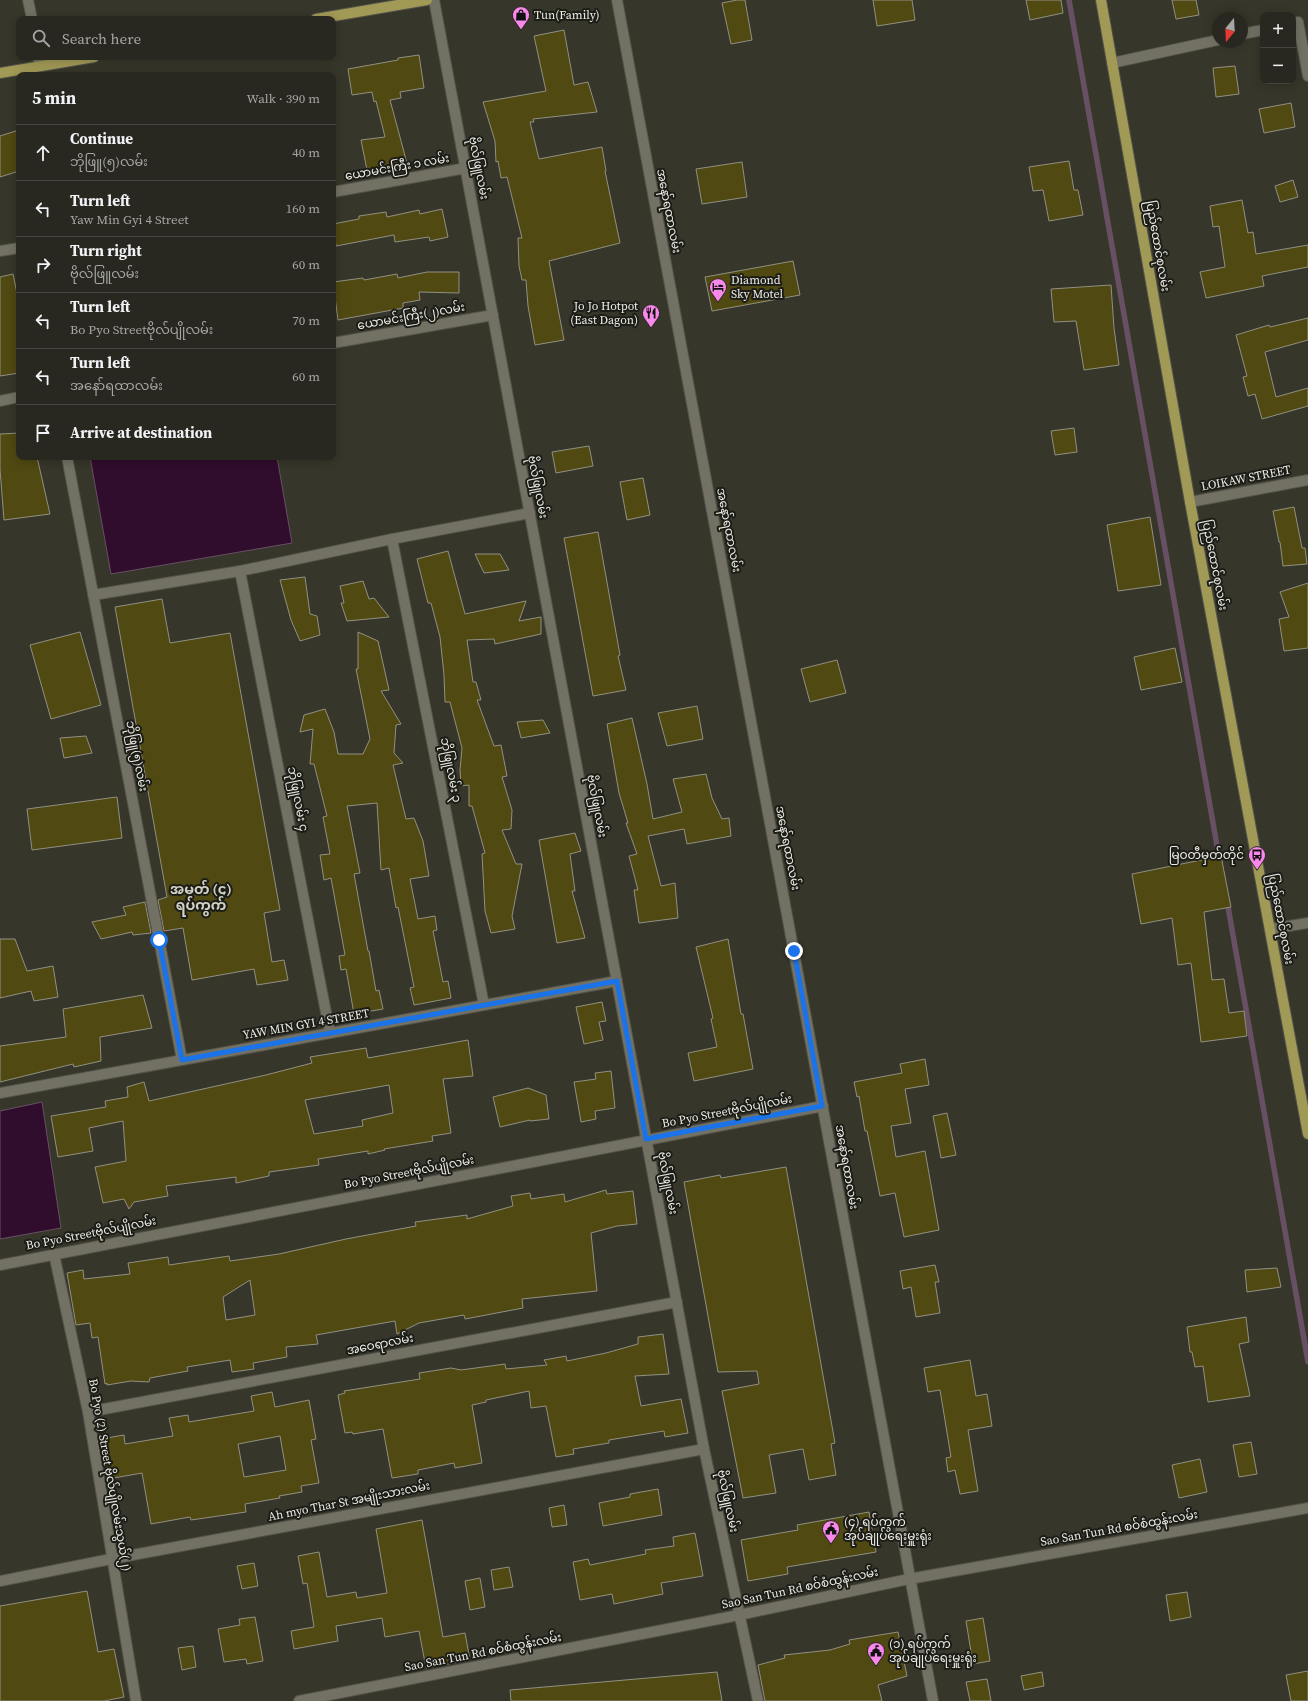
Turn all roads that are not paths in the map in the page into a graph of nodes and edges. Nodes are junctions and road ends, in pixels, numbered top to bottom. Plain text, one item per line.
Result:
1 (28, 0) edge
2 (427, 0) edge
3 (434, 0) edge
4 (617, 0) edge
5 (1101, 0) edge
6 (31, 16) edge
7 (334, 16) edge
8 (1300, 22) edge
9 (1260, 31) edge
10 (1248, 33) edge
11 (1212, 41) edge
12 (61, 60) edge
13 (39, 62) edge
14 (1112, 63) junction
15 (0, 73) edge
16 (1308, 76) edge
17 (466, 168) junction
18 (336, 191) edge
19 (16, 248) edge
20 (0, 251) edge
21 (493, 315) junction
22 (336, 342) edge
23 (16, 398) edge
24 (0, 401) edge
25 (68, 460) edge
26 (1308, 480) edge
27 (1190, 502) junction
28 (530, 513) junction
29 (392, 539) junction
30 (240, 571) junction
31 (93, 595) junction
32 (1308, 923) edge
33 (1270, 930) junction
34 (617, 981) junction
35 (484, 1005) junction
36 (330, 1033) junction
37 (182, 1060) junction
38 (0, 1093) edge
39 (822, 1106) junction
40 (1308, 1134) edge
41 (646, 1139) junction
42 (54, 1254) junction
43 (0, 1265) edge
44 (677, 1302) junction
45 (88, 1412) junction
46 (704, 1449) junction
47 (1308, 1508) edge
48 (111, 1559) junction
49 (909, 1579) junction
50 (0, 1581) edge
51 (739, 1615) junction
52 (136, 1701) edge
53 (299, 1701) edge
54 (758, 1701) edge
55 (933, 1701) edge

1 - 6 street
2 - 7 main road
3 - 17 street, ဗိုလ်ဖြူလမ်း
4 - 39 street, အနော်ရထာလမ်း
5 - 14 main road, ပြည်ထောင်စုလမ်း
8 - 16 street
9 - 10 street
11 - 14 street
12 - 13 main road
13 - 15 main road
14 - 27 main road, ပြည်ထောင်စုလမ်း
17 - 18 street, ယောမင်းကြီး ၁ လမ်း
17 - 21 street, ဗိုလ်ဖြူလမ်း
19 - 20 street
21 - 22 street, ယောမင်းကြီး(၂)လမ်း
21 - 28 street, ဗိုလ်ဖြူလမ်း
23 - 24 street
25 - 31 street, ဘိုဖြူ(၅)လမ်း
26 - 27 street, LOIKAW STREET
27 - 33 main road, ပြည်ထောင်စုလမ်း
28 - 29 street
28 - 34 street, ဗိုလ်ဖြူလမ်း
29 - 30 street
29 - 35 street, ဘိုဖြူလမ်း ၃
30 - 31 street
30 - 36 street, ဘိုဖြူလမ်း ၄
31 - 37 street, ဘိုဖြူ(၅)လမ်း
32 - 33 street
33 - 40 main road, ပြည်ထောင်စုလမ်း
34 - 35 street, YAW MIN GYI 4 STREET
34 - 41 street, ဗိုလ်ဖြူလမ်း
35 - 36 street, YAW MIN GYI 4 STREET
36 - 37 street, YAW MIN GYI 4 STREET
37 - 38 street, YAW MIN GYI 4 STREET
39 - 41 street, Bo Pyo Streetဗိုလ်ပျိုလမ်း
39 - 49 street, အနော်ရထာလမ်း
41 - 42 street, Bo Pyo Streetဗိုလ်ပျိုလမ်း
41 - 44 street, ဗိုလ်ဖြူလမ်း
42 - 43 street, Bo Pyo Streetဗိုလ်ပျိုလမ်း
42 - 45 street, Bo Pyo (2) Street ဗိုလ်ပျိုလမ်းသွယ်(၂)
44 - 45 street, အဝေရာလမ်း
44 - 46 street, ဗိုလ်ဖြူလမ်း
45 - 48 street, Bo Pyo (2) Street ဗိုလ်ပျိုလမ်းသွယ်(၂)
46 - 48 street, Ah myo Thar St အမျိုးသားလမ်း
46 - 51 street, ဗိုလ်ဖြူလမ်း
47 - 49 street, Sao San Tun Rd စဝ်စံထွန်းလမ်း
48 - 50 street, Ah myo Thar St အမျိုးသားလမ်း
48 - 52 street, Bo Pyo (2) Street ဗိုလ်ပျိုလမ်းသွယ်(၂)
49 - 51 street, Sao San Tun Rd စဝ်စံထွန်းလမ်း
49 - 55 street, အနော်ရထာလမ်း
51 - 53 street, Sao San Tun Rd စဝ်စံထွန်းလမ်း
51 - 54 street, ဗိုလ်ဖြူလမ်း

